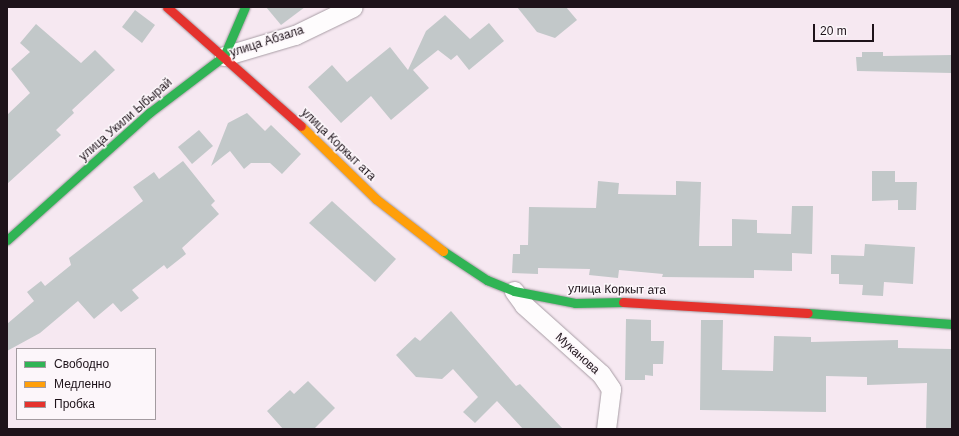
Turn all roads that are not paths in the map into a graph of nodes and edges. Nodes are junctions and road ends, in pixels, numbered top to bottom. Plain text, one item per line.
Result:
1 (168, 7) edge
2 (245, 7) edge
3 (353, 7) edge
4 (224, 56) junction
5 (7, 240) edge
6 (514, 291) junction
7 (952, 324) edge
8 (606, 429) edge

1 - 4 street, улица Коркыт ата
2 - 4 street, улица Укили Ыбырай
3 - 4 street, улица Абзала
4 - 5 street, улица Укили Ыбырай
4 - 6 street, улица Коркыт ата
6 - 7 street, улица Коркыт ата
6 - 8 street, Муканова

